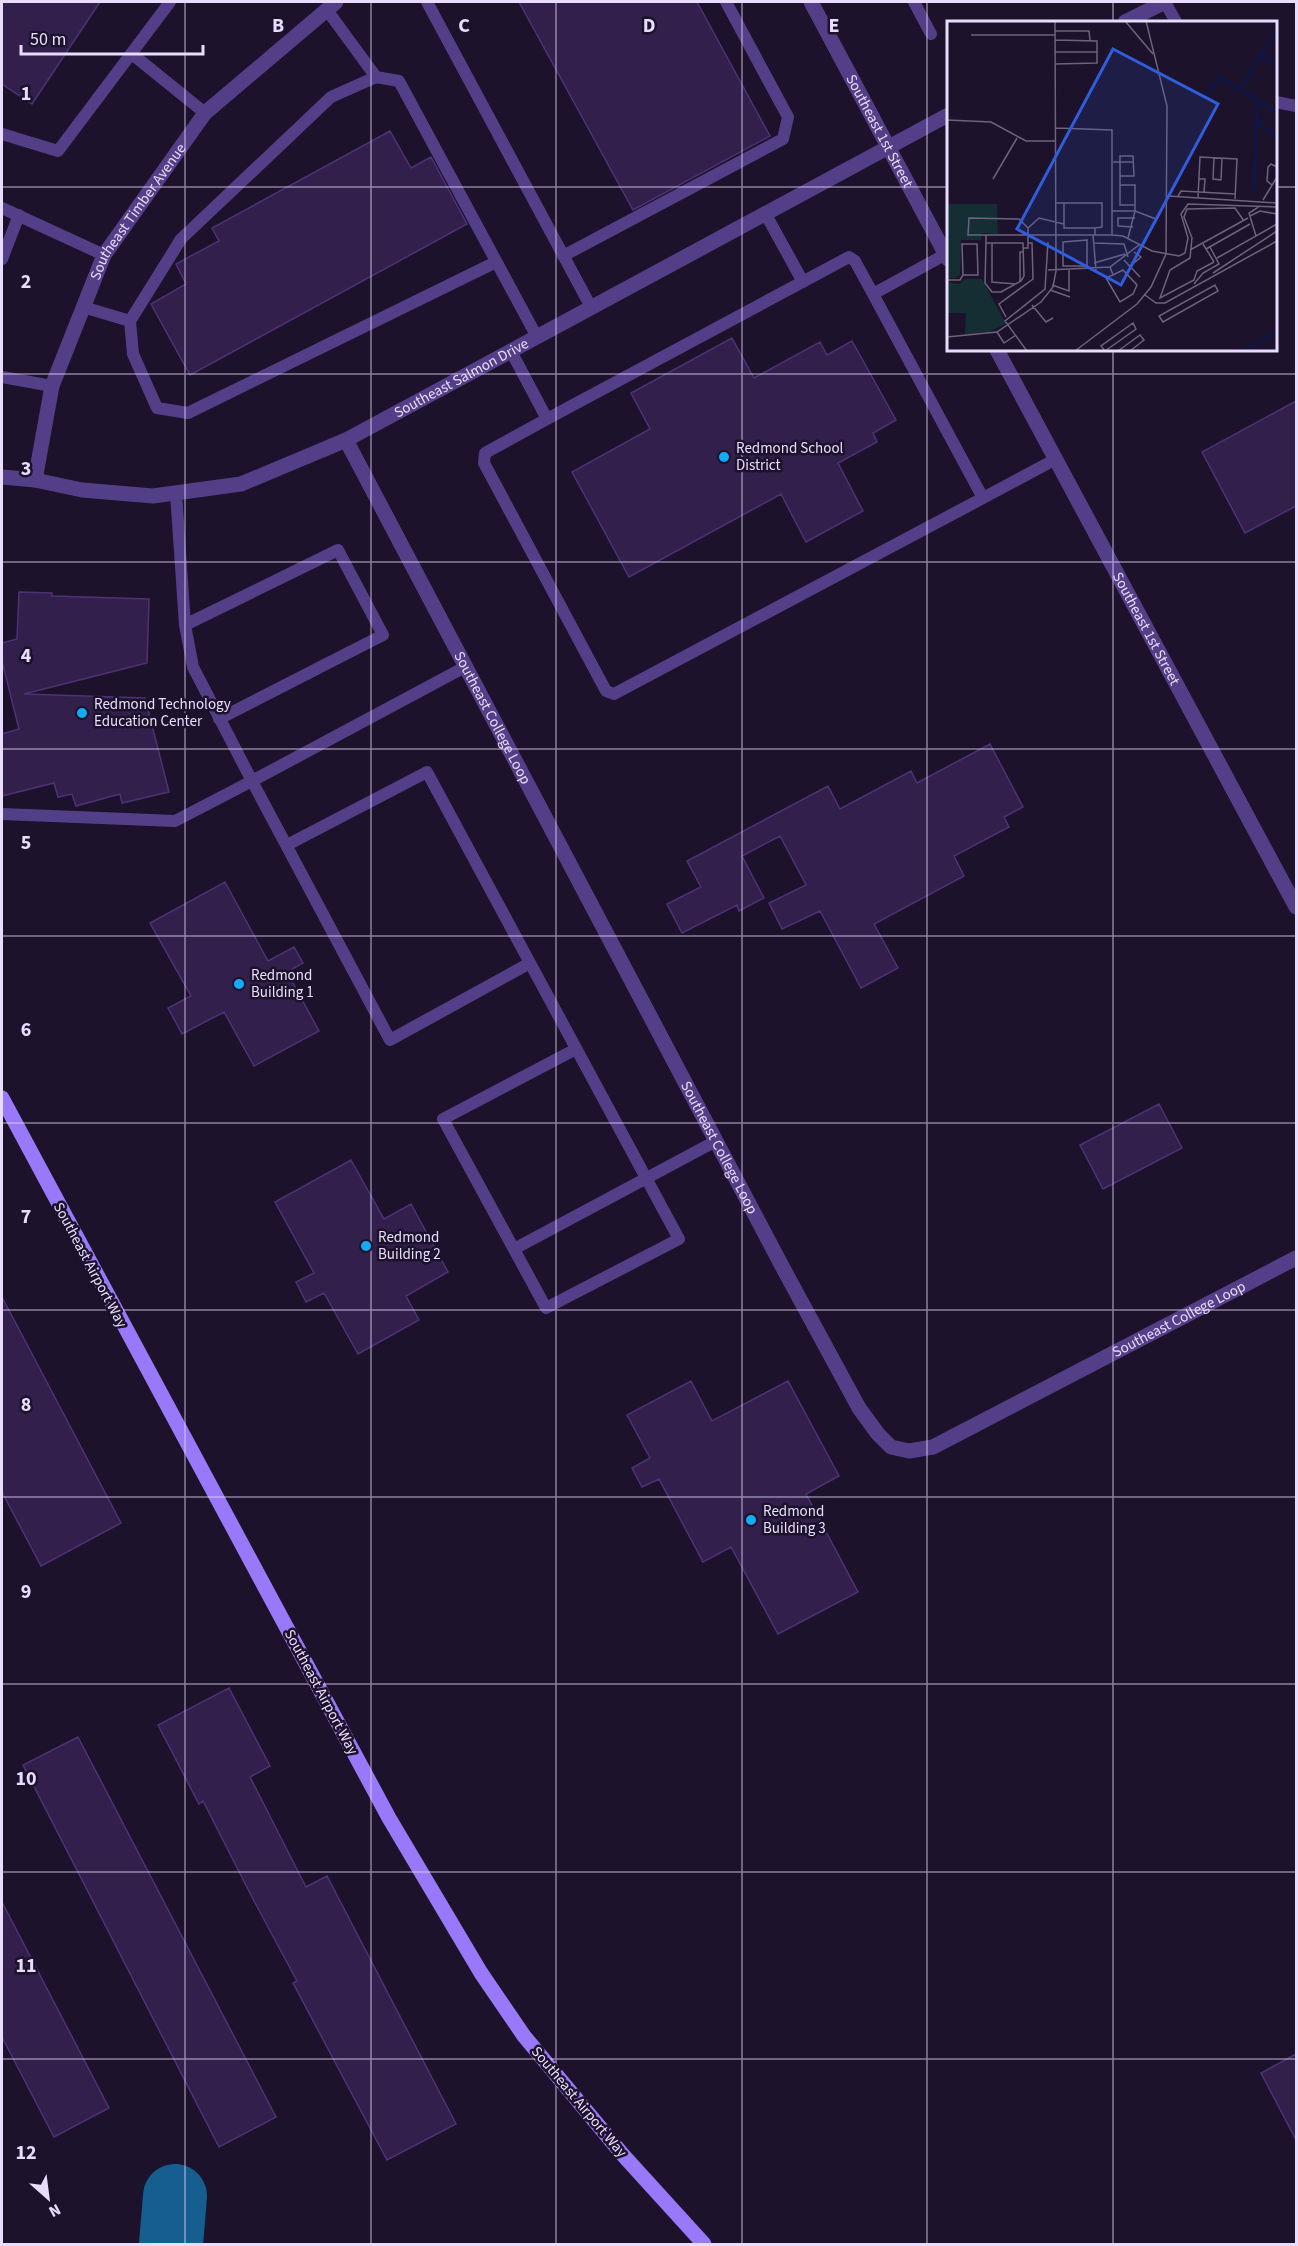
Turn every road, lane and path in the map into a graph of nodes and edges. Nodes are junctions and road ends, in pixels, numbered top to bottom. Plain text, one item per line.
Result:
1 (170, 2) edge
2 (726, 2) edge
3 (811, 2) edge
4 (914, 2) edge
5 (1165, 2) edge
6 (432, 3) edge
7 (331, 6) edge
8 (1127, 21) edge
9 (1175, 21) edge
10 (931, 34) dead end
11 (132, 54) junction
12 (376, 77) junction
13 (1277, 102) edge
14 (1296, 106) edge
15 (205, 113) junction
16 (947, 117) edge
17 (2, 134) edge
18 (889, 147) junction
19 (2, 208) edge
20 (765, 213) junction
21 (19, 215) junction
22 (947, 253) edge
23 (104, 255) junction
24 (564, 256) junction
25 (947, 256) edge
26 (2, 259) edge
27 (496, 262) junction
28 (803, 282) junction
29 (873, 294) junction
30 (83, 307) junction
31 (591, 307) junction
32 (130, 321) junction
33 (537, 337) junction
34 (511, 351) junction
35 (998, 351) edge
36 (2, 377) edge
37 (52, 386) junction
38 (548, 419) junction
39 (346, 440) junction
40 (1056, 459) junction
41 (2, 477) edge
42 (35, 480) junction
43 (176, 493) junction
44 (983, 498) junction
45 (186, 625) junction
46 (465, 667) junction
47 (219, 719) junction
48 (252, 781) junction
49 (2, 814) edge
50 (287, 845) junction
51 (1296, 907) edge
52 (530, 963) junction
53 (576, 1049) junction
54 (3, 1103) edge
55 (716, 1141) junction
56 (646, 1178) junction
57 (514, 1249) junction
58 (1296, 1258) edge
59 (704, 2244) edge

1 - 11 lane
2 - 24 lane
3 - 18 street, Southeast 1st Street
4 - 10 lane
5 - 8 street
5 - 9 lane
6 - 24 lane
7 - 12 lane
7 - 15 street, Southeast Timber Avenue
11 - 15 lane
11 - 17 lane
12 - 27 lane
12 - 32 lane
13 - 14 lane
15 - 23 street, Southeast Timber Avenue
16 - 18 street, Southeast Salmon Drive
18 - 20 street, Southeast Salmon Drive
18 - 22 street, Southeast 1st Street
19 - 21 lane
20 - 28 lane
20 - 31 street, Southeast Salmon Drive
21 - 23 lane
21 - 26 lane
23 - 30 street, Southeast Timber Avenue
24 - 31 lane
25 - 29 lane
27 - 32 lane
27 - 33 lane
28 - 29 lane
28 - 38 lane
29 - 44 lane
30 - 32 lane
30 - 37 street, Southeast Timber Avenue
31 - 33 street, Southeast Salmon Drive
33 - 34 street, Southeast Salmon Drive
34 - 38 lane
34 - 39 street, Southeast Salmon Drive
35 - 40 street, Southeast 1st Street
36 - 37 lane
37 - 42 street, Southeast Timber Avenue
38 - 44 lane
39 - 43 street, Southeast Salmon Drive
39 - 46 street, Southeast College Loop
40 - 44 lane
40 - 51 street, Southeast 1st Street
41 - 42 street, Southeast Salmon Drive
42 - 43 street, Southeast Salmon Drive
43 - 45 lane
45 - 47 lane
45 - 47 lane
46 - 48 lane
46 - 55 street, Southeast College Loop
47 - 48 lane
48 - 49 lane
48 - 50 lane
50 - 52 lane
50 - 52 lane
52 - 53 lane
53 - 56 lane
53 - 57 lane
54 - 59 main road, Southeast Airport Way
55 - 56 lane
55 - 58 street, Southeast College Loop
56 - 57 lane
56 - 57 lane

